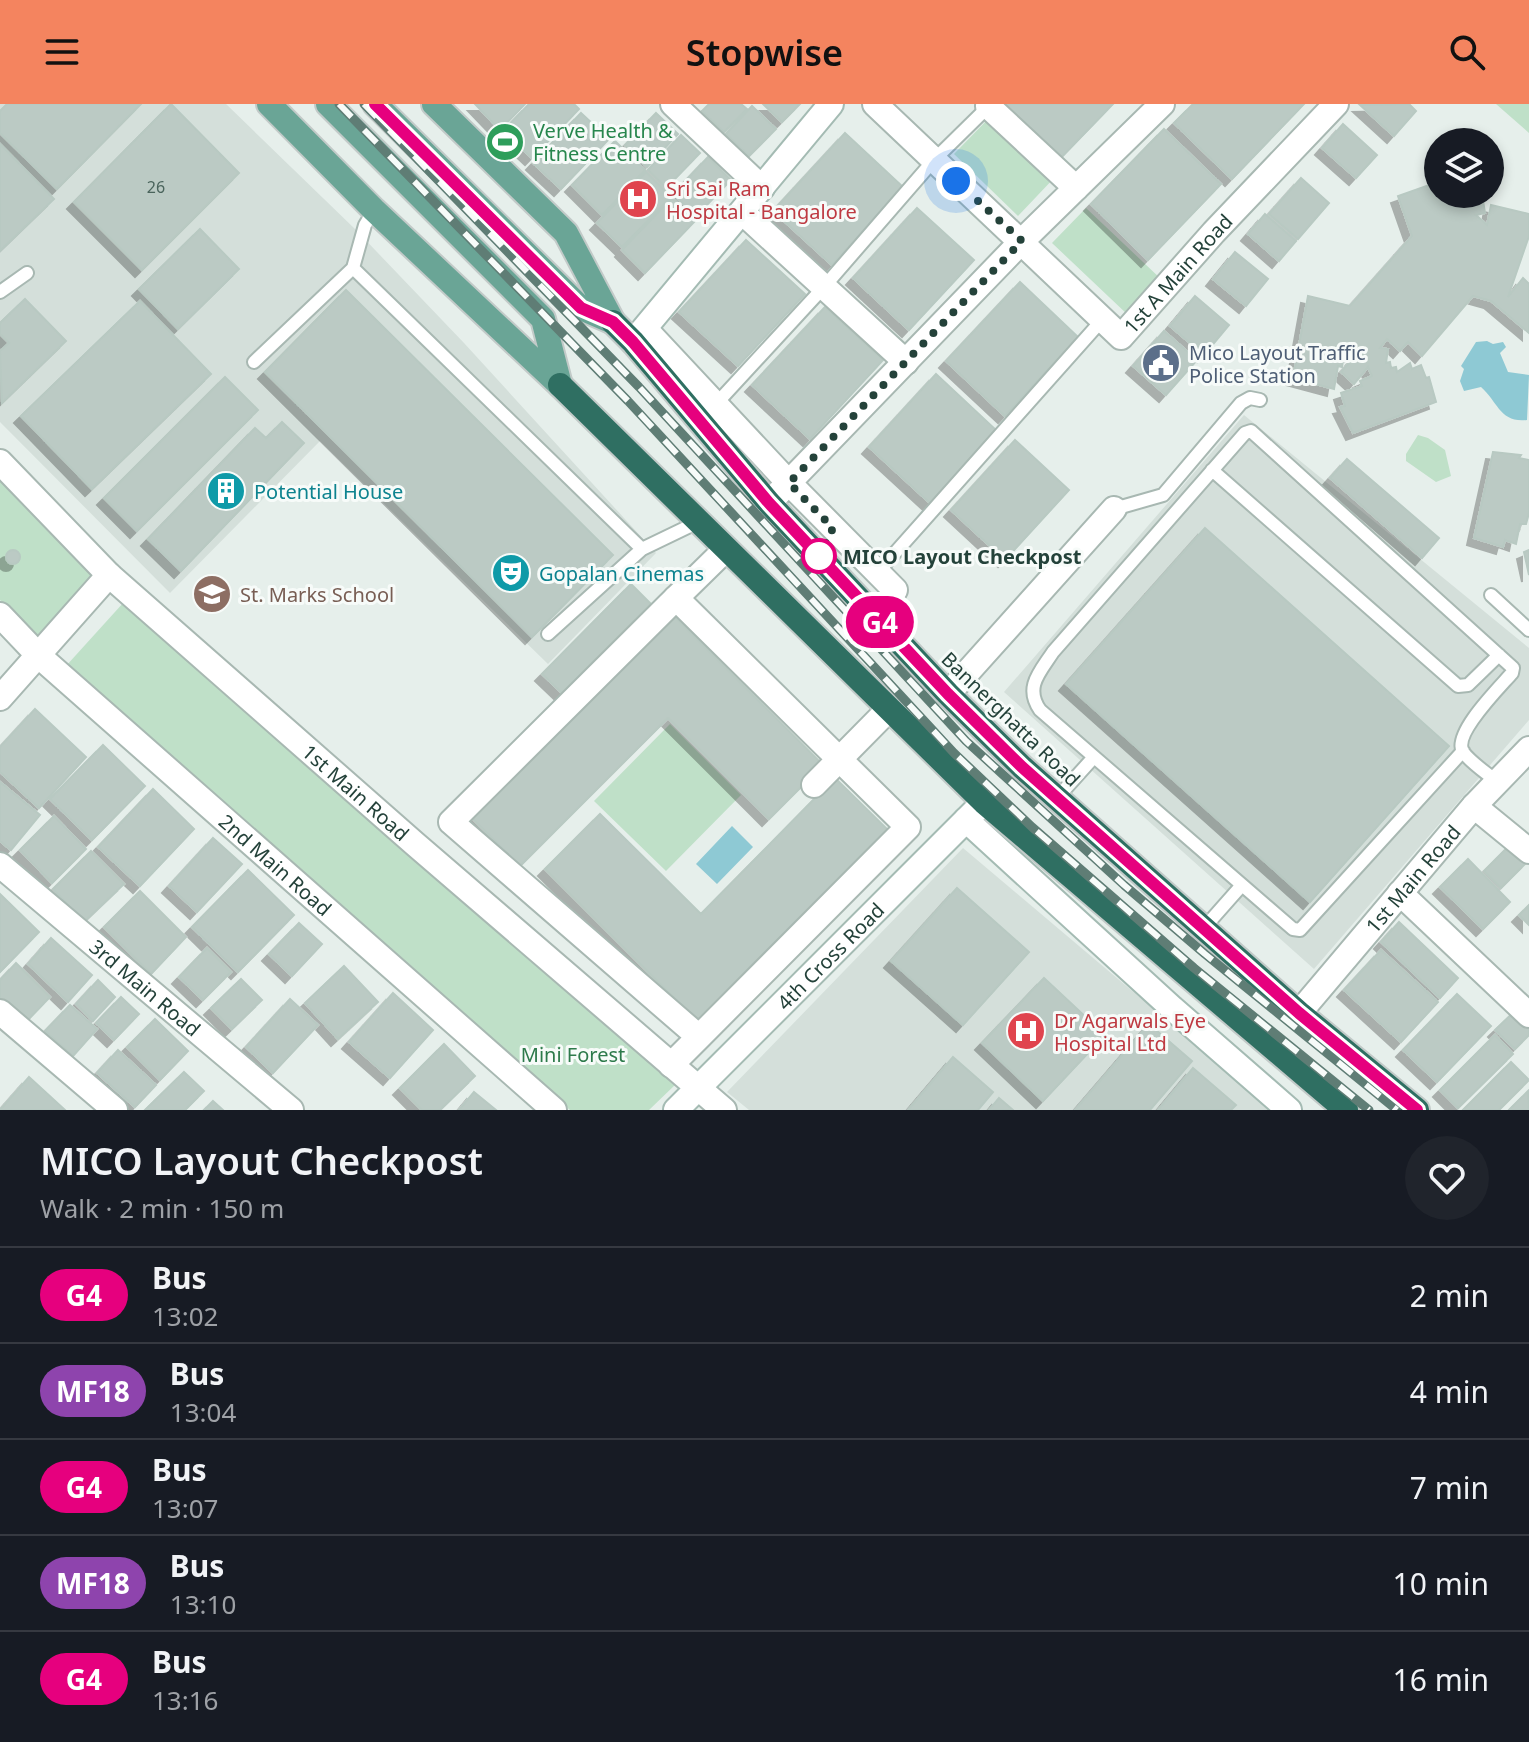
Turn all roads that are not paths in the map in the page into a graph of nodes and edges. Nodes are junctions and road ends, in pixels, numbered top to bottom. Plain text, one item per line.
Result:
1 (269, 104) edge
2 (328, 104) edge
3 (375, 104) edge
4 (434, 104) edge
5 (673, 104) edge
6 (831, 104) edge
7 (875, 104) edge
8 (1336, 104) edge
9 (990, 105) edge
10 (1157, 106) edge
11 (934, 160) junction
12 (762, 188) junction
13 (1076, 188) junction
14 (374, 210) junction
15 (742, 212) junction
16 (1022, 241) junction
17 (353, 268) junction
18 (27, 273) dead end
19 (823, 288) junction
20 (0, 292) edge
21 (1103, 319) junction
22 (613, 322) junction
23 (639, 336) junction
24 (254, 362) dead end
25 (906, 362) junction
26 (560, 385) junction
27 (1260, 400) dead end
28 (716, 404) junction
29 (0, 462) edge
30 (1212, 470) junction
31 (789, 483) junction
32 (769, 503) junction
33 (1114, 509) joint
34 (698, 522) junction
35 (642, 549) junction
36 (726, 549) junction
37 (878, 572) junction
38 (109, 575) junction
39 (895, 590) dead end
40 (1491, 595) dead end
41 (676, 598) junction
42 (0, 615) edge
43 (1529, 630) edge
44 (548, 634) dead end
45 (1499, 655) junction
46 (39, 656) junction
47 (948, 694) junction
48 (0, 698) edge
49 (889, 709) junction
50 (1529, 749) edge
51 (1463, 751) junction
52 (1094, 757) junction
53 (839, 760) junction
54 (1497, 782) junction
55 (814, 785) dead end
56 (1057, 798) junction
57 (984, 802) junction
58 (1474, 806) junction
59 (966, 820) junction
60 (1529, 851) edge
61 (0, 865) edge
62 (1242, 885) junction
63 (1400, 893) junction
64 (1204, 928) junction
65 (583, 937) junction
66 (557, 967) junction
67 (0, 1012) edge
68 (1299, 1013) junction
69 (1529, 1015) edge
70 (699, 1037) junction
71 (671, 1065) junction
72 (698, 1088) junction
73 (115, 1110) edge
74 (291, 1110) edge
75 (554, 1110) edge
76 (676, 1110) edge
77 (724, 1110) edge
78 (1289, 1110) edge
79 (1346, 1110) edge
80 (1417, 1110) edge

1 - 14 main road
2 - 26 main road
3 - 22 main road
4 - 22 main road
5 - 12 street
6 - 12 street
7 - 11 street, 1st A Main Road
8 - 21 street, 1st A Main Road
9 - 11 lane
9 - 13 street
10 - 13 street
11 - 16 street, 1st A Main Road
11 - 19 lane
12 - 15 street
13 - 16 street
14 - 17 lane
14 - 26 main road
15 - 19 street
15 - 23 street
16 - 21 street, 1st A Main Road
16 - 25 street
17 - 24 lane
17 - 35 lane
18 - 20 lane
19 - 25 street
19 - 28 lane
21 - 37 lane
22 - 23 highway, Bannerghatta Road
23 - 28 street
23 - 32 highway, Bannerghatta Road
25 - 31 street
26 - 34 highway
27 - 33 lane
28 - 31 street
29 - 38 street, 1st Main Road
30 - 45 lane
30 - 45 lane
30 - 52 lane
31 - 32 street
31 - 37 street
32 - 47 highway, Bannerghatta Road
33 - 47 street
34 - 35 lane
34 - 36 highway
35 - 44 lane
36 - 41 street
36 - 49 highway
37 - 39 street
38 - 46 street
38 - 66 street, 1st Main Road
40 - 43 lane
41 - 53 street
41 - 65 street
42 - 46 street, 2nd Main Road
45 - 51 lane
46 - 48 street
46 - 75 street, 2nd Main Road
47 - 56 highway, Bannerghatta Road
49 - 53 street
49 - 57 highway
50 - 54 street, 1st Main Road
51 - 54 lane
51 - 62 lane
52 - 56 lane
52 - 62 lane
53 - 55 street
53 - 70 street
54 - 58 street, 1st Main Road
56 - 64 highway, Bannerghatta Road
57 - 59 street, 4th Cross Road
57 - 79 highway
58 - 60 street
58 - 63 street, 1st Main Road
59 - 72 street, 4th Cross Road
59 - 78 street
61 - 74 street, 3rd Main Road
62 - 64 lane
63 - 68 street, 1st Main Road
63 - 69 street
64 - 68 highway, Bannerghatta Road
65 - 66 street
65 - 70 street
66 - 71 street, 1st Main Road
67 - 73 street
68 - 80 highway, Bannerghatta Road
70 - 71 street
71 - 72 street, 1st Main Road
72 - 76 street, 4th Cross Road
72 - 77 street, 1st Main Road

